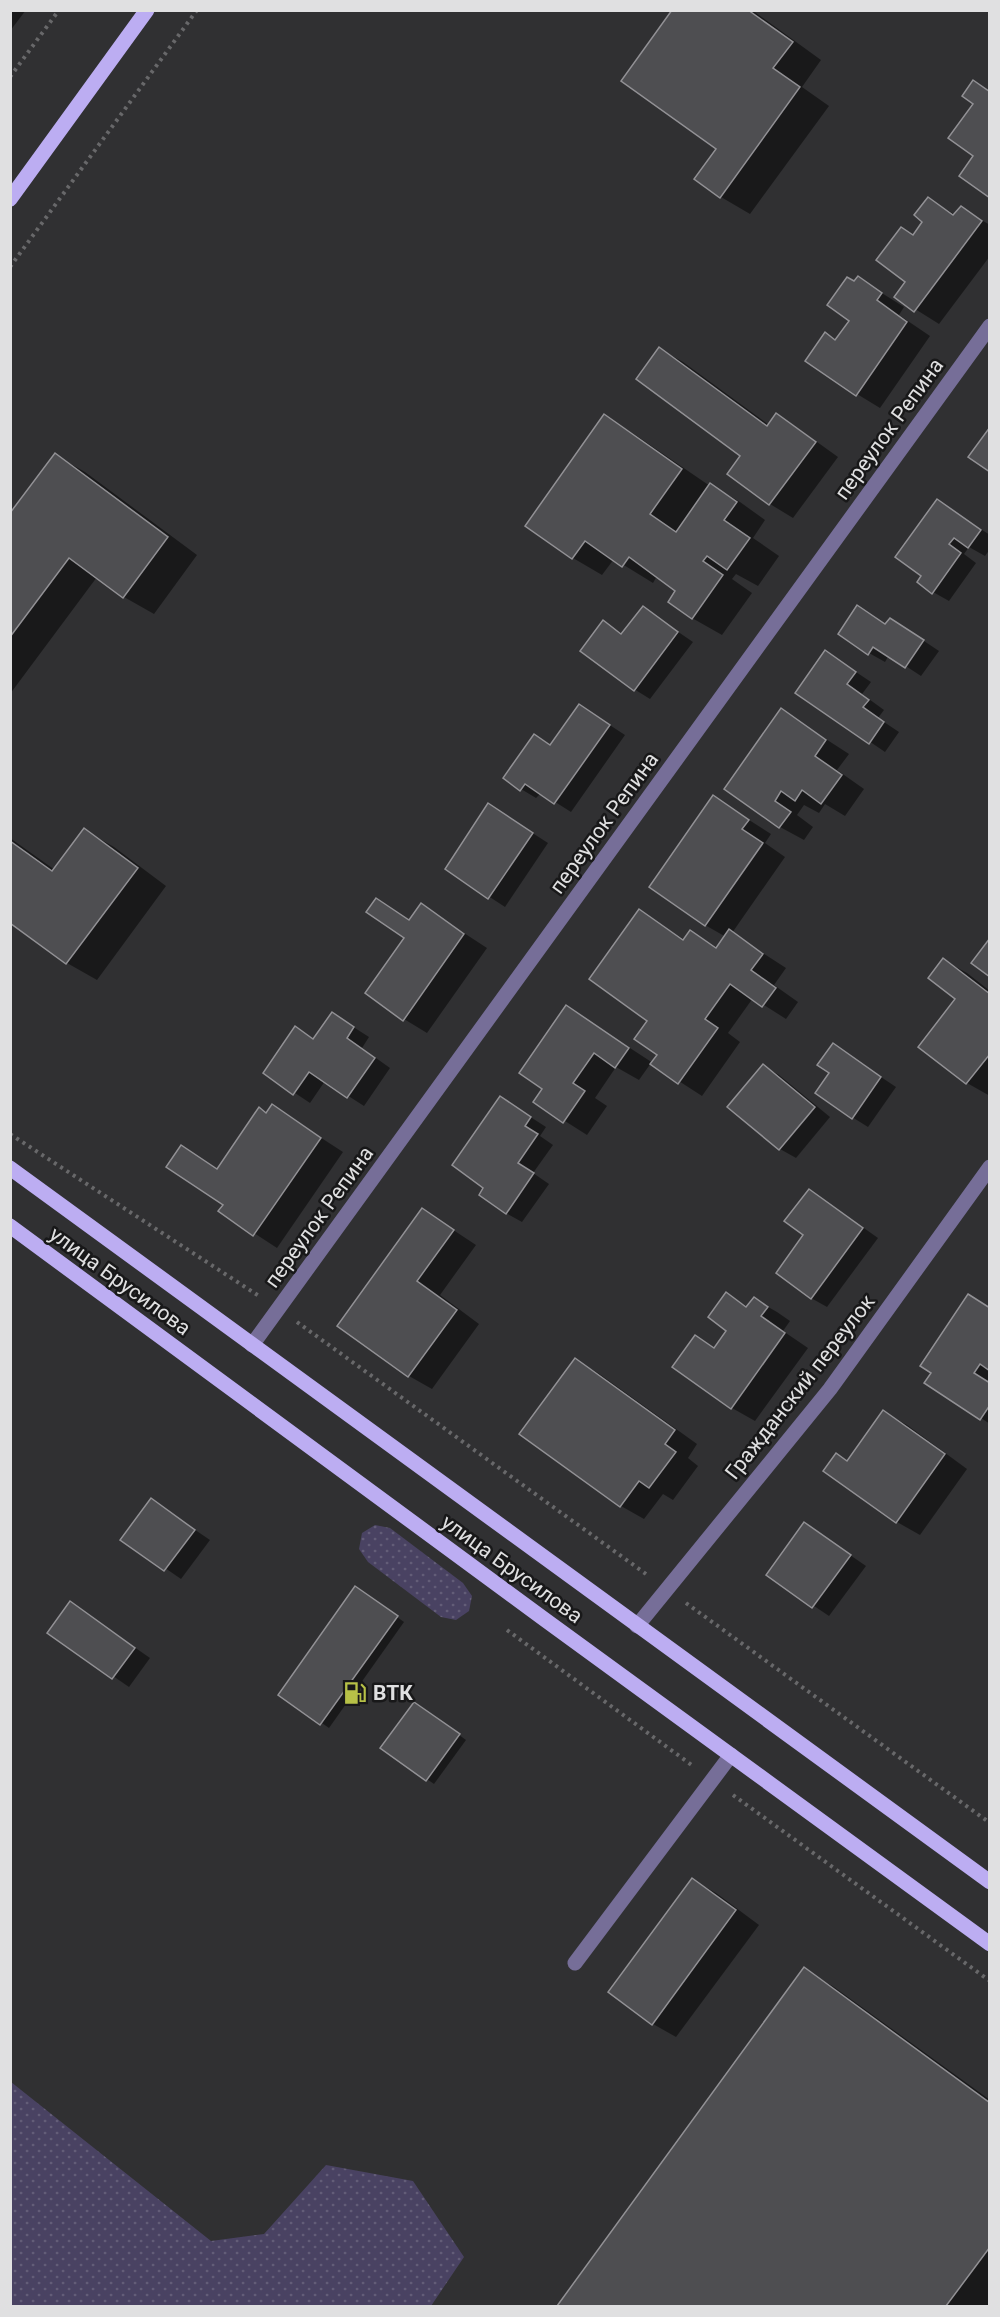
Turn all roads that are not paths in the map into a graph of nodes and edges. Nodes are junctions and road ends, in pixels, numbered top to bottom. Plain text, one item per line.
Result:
1 (147, 10) edge
2 (10, 200) edge
3 (990, 326) edge
4 (990, 1167) edge
5 (10, 1168) edge
6 (10, 1226) edge
7 (252, 1345) junction
8 (638, 1626) junction
9 (731, 1755) junction
10 (990, 1882) edge
11 (990, 1944) edge
12 (575, 1963) dead end

1 - 2 main road
3 - 7 street, переулок Репина
4 - 8 street, Гражданский переулок
5 - 7 main road, улица Брусилова
6 - 9 main road, улица Брусилова
7 - 8 main road, улица Брусилова
8 - 10 main road, улица Брусилова
9 - 11 main road, улица Брусилова
9 - 12 street

